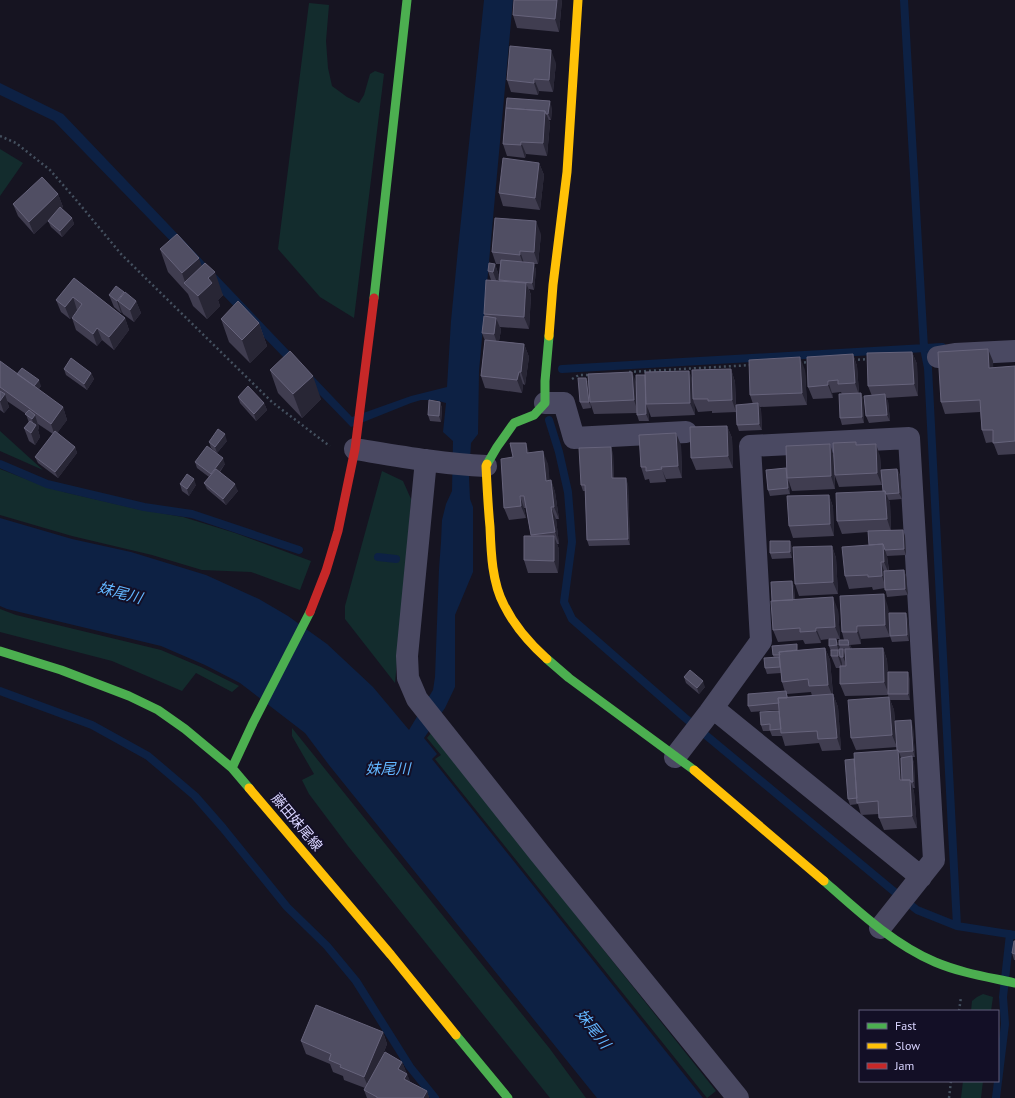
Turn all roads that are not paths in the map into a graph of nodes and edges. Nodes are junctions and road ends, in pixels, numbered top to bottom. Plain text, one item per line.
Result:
1 (408, 0) edge
2 (578, 0) edge
3 (1015, 351) edge
4 (938, 357) edge
5 (545, 403) junction
6 (686, 432) dead end
7 (354, 449) junction
8 (426, 460) junction
9 (478, 466) junction
10 (0, 651) edge
11 (711, 711) junction
12 (675, 756) junction
13 (232, 768) junction
14 (918, 880) junction
15 (880, 928) junction
16 (1013, 983) edge
17 (508, 1098) edge
18 (738, 1098) edge

1 - 7 street
2 - 5 street
3 - 4 street
5 - 6 street
5 - 9 street
7 - 8 street
7 - 13 street
8 - 9 street
8 - 18 street
9 - 12 street
10 - 13 street, 藤田妹尾線
11 - 12 street
11 - 14 street
11 - 14 street
12 - 15 street
13 - 17 street, 藤田妹尾線
14 - 15 street
15 - 16 street

